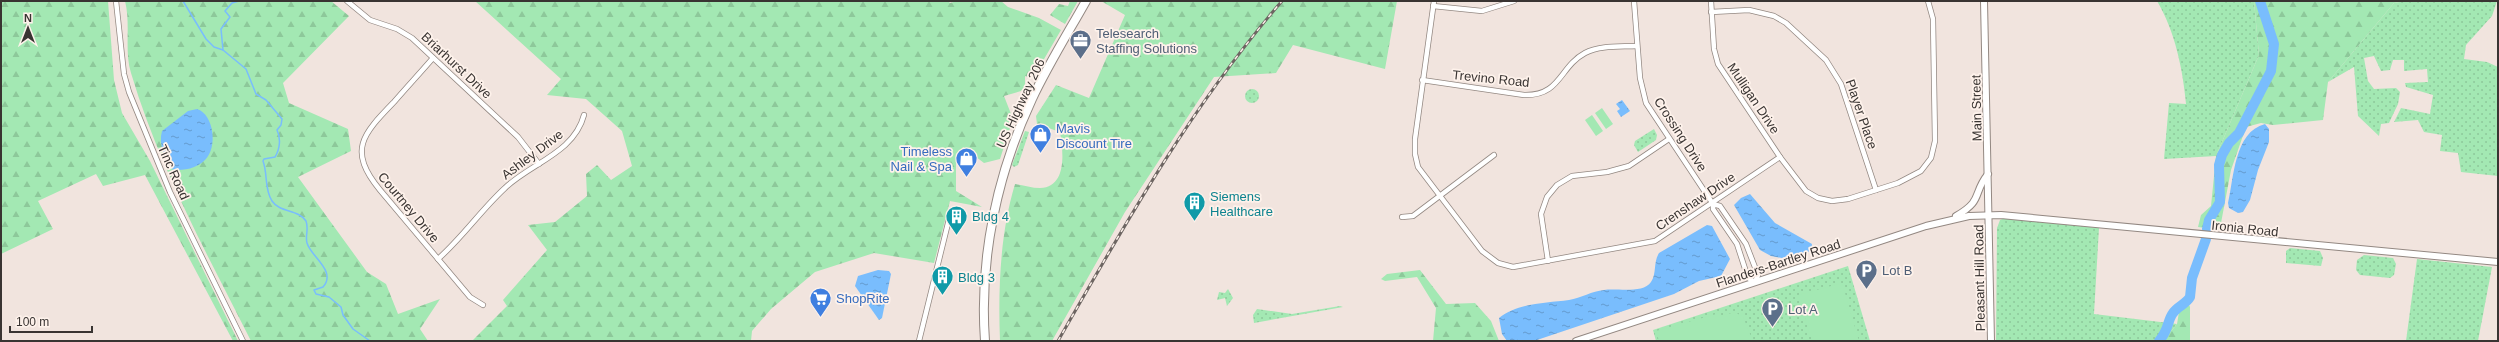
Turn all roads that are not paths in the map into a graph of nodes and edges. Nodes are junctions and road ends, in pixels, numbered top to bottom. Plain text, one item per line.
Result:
1 (116, 1) edge
2 (347, 1) edge
3 (1086, 1) edge
4 (1514, 1) edge
5 (1634, 1) edge
6 (1710, 1) edge
7 (1928, 1) edge
8 (1984, 1) edge
9 (1433, 4) edge
10 (1711, 12) junction
11 (1637, 46) junction
12 (433, 58) junction
13 (1422, 80) junction
14 (584, 115) dead end
15 (1669, 139) junction
16 (1494, 155) dead end
17 (1780, 157) junction
18 (539, 164) junction
19 (1988, 174) junction
20 (1876, 190) junction
21 (1440, 197) junction
22 (1713, 204) junction
23 (951, 211) dead end
24 (1989, 214) junction
25 (1402, 217) dead end
26 (1951, 219) junction
27 (438, 259) junction
28 (1548, 261) junction
29 (2498, 262) edge
30 (1755, 282) junction
31 (483, 305) dead end
32 (243, 341) edge
33 (919, 341) edge
34 (986, 341) edge
35 (1576, 341) edge
36 (1991, 341) edge

1 - 32 street, Tinc Road
2 - 12 street, Briarhurst Drive
3 - 34 highway, US Highway 206
4 - 9 street
5 - 11 street, Crossing Drive
6 - 10 street, Mulligan Drive
7 - 20 street
8 - 19 street, Main Street
9 - 13 street, Crenshaw Drive
10 - 17 street, Mulligan Drive
10 - 20 street, Player Place
11 - 13 street, Trevino Road
11 - 15 street, Crossing Drive
12 - 18 street, Briarhurst Drive
12 - 27 street, Courtney Drive
13 - 21 street, Crenshaw Drive
14 - 18 street, Ashley Drive
15 - 22 street, Crossing Drive
15 - 28 street
16 - 21 street
17 - 20 street
17 - 22 street, Crenshaw Drive
18 - 27 street, Ashley Drive
19 - 24 street, Main Street
19 - 26 street
21 - 25 street
21 - 28 street, Crenshaw Drive
22 - 28 street, Crenshaw Drive
22 - 30 street, Crossing Drive
22 - 30 street, Crossing Drive
23 - 33 street
24 - 26 street, Flanders-Bartley Road
24 - 29 street, Ironia Road
24 - 36 street, Pleasant Hill Road
26 - 30 street, Flanders-Bartley Road
27 - 31 street, Courtney Drive
30 - 35 street, Flanders-Bartley Road

